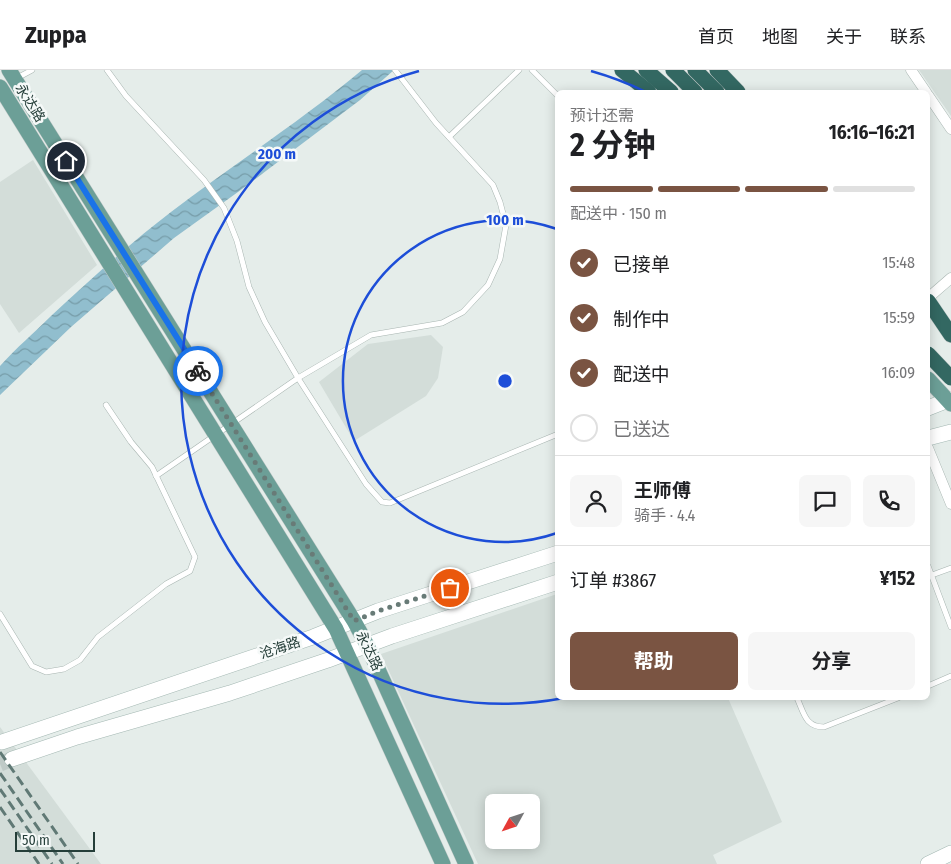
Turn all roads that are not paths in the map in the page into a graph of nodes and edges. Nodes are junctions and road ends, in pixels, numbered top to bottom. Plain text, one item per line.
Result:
1 (32, 70) edge
2 (107, 70) edge
3 (395, 70) edge
4 (519, 70) edge
5 (532, 70) edge
6 (622, 70) edge
7 (639, 70) edge
8 (646, 70) edge
9 (673, 70) edge
10 (694, 70) edge
11 (717, 70) edge
12 (911, 70) edge
13 (12, 74) edge
14 (0, 86) edge
15 (647, 90) edge
16 (659, 90) edge
17 (664, 90) edge
18 (669, 90) edge
19 (694, 90) edge
20 (713, 90) edge
21 (736, 90) edge
22 (924, 90) edge
23 (555, 93) edge
24 (930, 98) edge
25 (951, 129) edge
26 (449, 137) junction
27 (951, 278) edge
28 (930, 298) edge
29 (930, 302) edge
30 (930, 303) edge
31 (930, 321) edge
32 (951, 323) edge
33 (951, 334) edge
34 (951, 341) edge
35 (930, 356) edge
36 (298, 378) junction
37 (951, 378) edge
38 (930, 381) edge
39 (950, 401) edge
40 (106, 405) dead end
41 (930, 407) edge
42 (231, 424) junction
43 (951, 432) edge
44 (216, 434) junction
45 (555, 435) edge
46 (930, 437) edge
47 (930, 453) edge
48 (156, 476) junction
49 (951, 504) edge
50 (555, 554) edge
51 (951, 568) edge
52 (930, 571) edge
53 (932, 576) junction
54 (555, 583) edge
55 (0, 614) edge
56 (354, 621) junction
57 (951, 628) edge
58 (336, 629) junction
59 (367, 645) junction
60 (347, 653) junction
61 (951, 676) edge
62 (930, 685) edge
63 (798, 700) edge
64 (893, 700) edge
65 (2, 742) dead end
66 (12, 759) tunnel mouth
67 (951, 853) edge
68 (443, 864) edge
69 (466, 864) edge
70 (928, 864) edge

1 - 13 lane
2 - 36 lane
3 - 26 lane
4 - 26 lane
5 - 23 lane
6 - 15 highway
7 - 16 main road
8 - 17 main road
8 - 18 highway
9 - 19 highway
10 - 20 highway
11 - 21 highway
12 - 22 street
13 - 42 main road, 永达路
14 - 44 main road, 永达路
24 - 25 street
26 - 36 lane
27 - 28 street
29 - 32 main road
30 - 33 highway
31 - 34 highway
35 - 37 highway, bridge
36 - 42 lane
36 - 45 lane
38 - 39 main road
39 - 41 main road
40 - 48 lane
42 - 44 lane
42 - 56 main road, 永达路
43 - 46 main road
44 - 48 lane
44 - 58 main road, 永达路
47 - 49 street
48 - 55 lane
50 - 56 main road, 沧海路
51 - 53 lane
52 - 53 lane
53 - 57 lane
54 - 59 main road, 沧海路
56 - 58 main road, 沧海路
56 - 59 main road, 永达路
58 - 60 main road, 永达路
58 - 65 main road, 沧海路
59 - 60 main road, 沧海路
59 - 69 main road, 永达路
60 - 66 main road, 沧海路
60 - 68 main road, 永达路
61 - 62 lane
63 - 64 lane
67 - 70 main road

